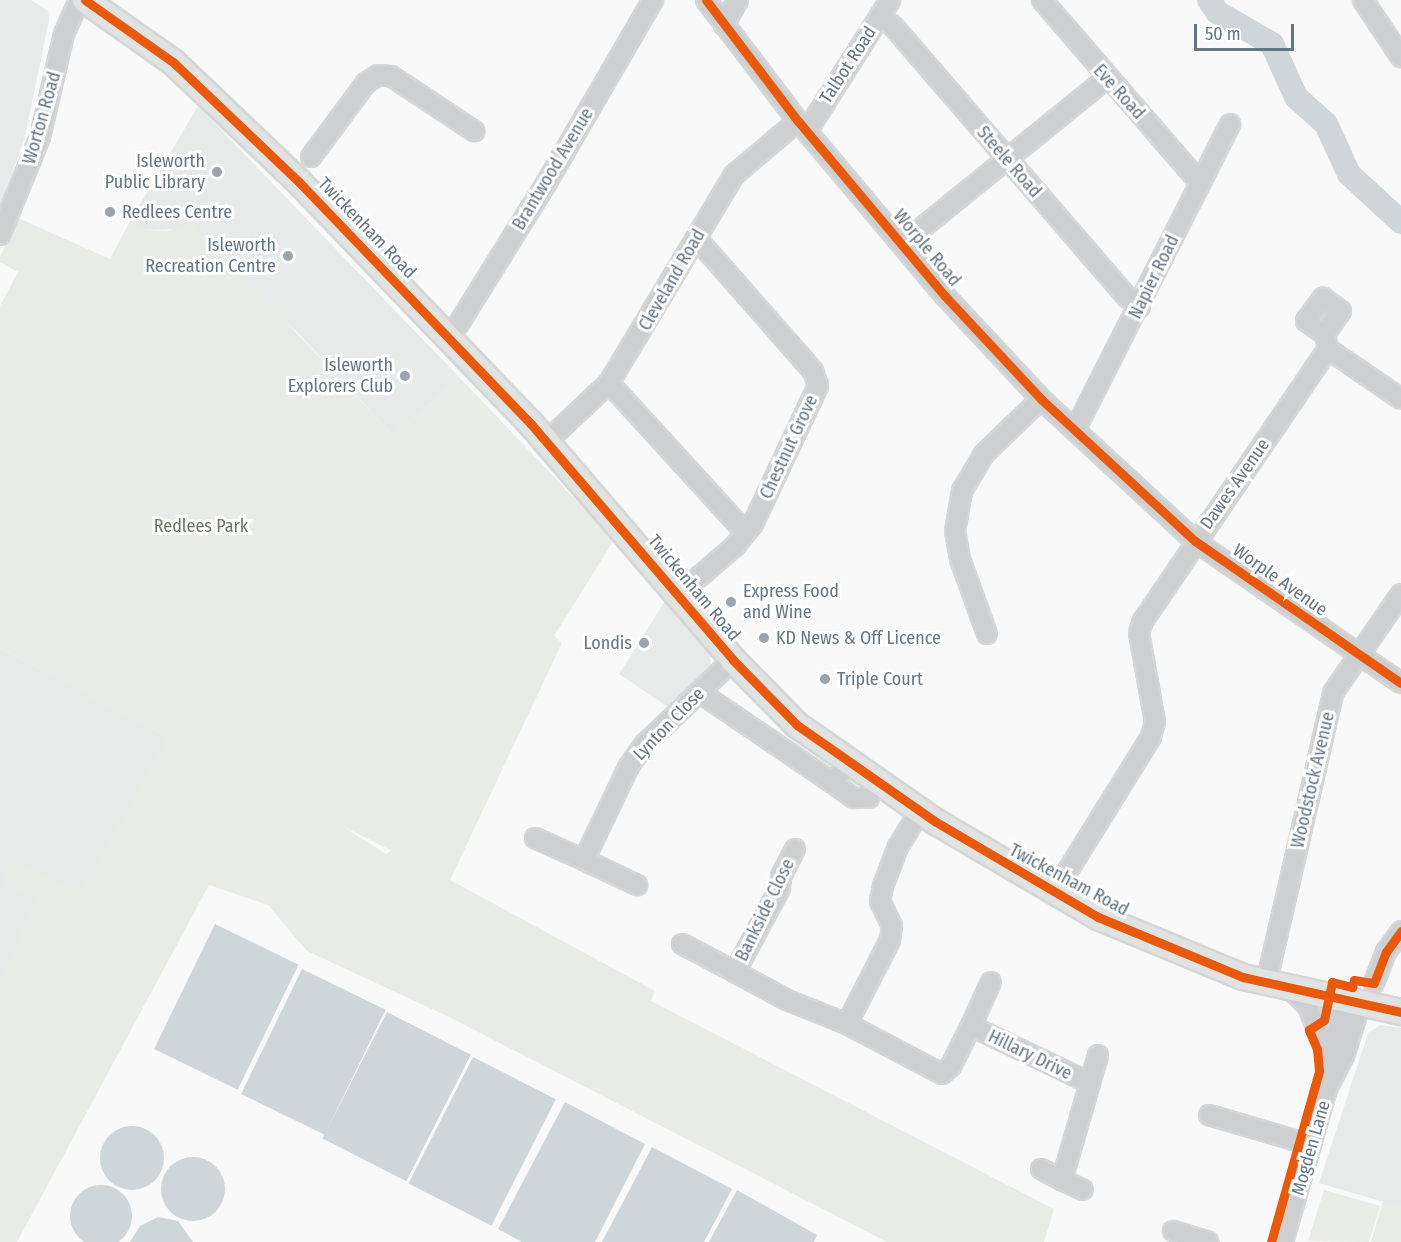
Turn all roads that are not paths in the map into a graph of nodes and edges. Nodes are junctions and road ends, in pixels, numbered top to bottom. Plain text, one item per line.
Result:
1 (79, 0) edge
2 (85, 0) edge
3 (653, 0) edge
4 (706, 0) edge
5 (738, 0) edge
6 (890, 0) edge
7 (1042, 0) edge
8 (1364, 0) edge
9 (880, 16) junction
10 (724, 25) junction
11 (1401, 57) edge
12 (1106, 78) junction
13 (1230, 124) dead end
14 (802, 126) junction
15 (474, 131) dead end
16 (311, 158) dead end
17 (1007, 159) junction
18 (1199, 183) junction
19 (0, 235) edge
20 (696, 238) junction
21 (902, 244) junction
22 (1140, 306) junction
23 (448, 334) junction
24 (609, 382) junction
25 (1041, 399) junction
26 (1401, 399) edge
27 (1075, 430) junction
28 (547, 441) junction
29 (1146, 497) joint
30 (746, 533) junction
31 (1196, 542) junction
32 (1401, 594) edge
33 (678, 595) junction
34 (987, 634) dead end
35 (1358, 654) junction
36 (733, 660) junction
37 (1401, 683) edge
38 (699, 692) junction
39 (849, 763) junction
40 (833, 783) junction
41 (869, 798) dead end
42 (920, 811) junction
43 (535, 838) dead end
44 (795, 849) dead end
45 (584, 860) junction
46 (637, 885) dead end
47 (1054, 893) junction
48 (1401, 931) edge
49 (682, 944) dead end
50 (735, 972) junction
51 (991, 982) dead end
52 (1372, 983) dead end
53 (1266, 984) junction
54 (1290, 989) junction
55 (1352, 1004) junction
56 (1401, 1012) edge
57 (847, 1024) junction
58 (971, 1026) junction
59 (892, 1051) joint
60 (1098, 1055) dead end
61 (1329, 1060) junction
62 (1090, 1083) junction
63 (1328, 1089) junction
64 (1209, 1115) dead end
65 (1311, 1146) junction
66 (1041, 1169) dead end
67 (1062, 1180) junction
68 (1083, 1190) dead end
69 (1173, 1231) dead end
70 (1208, 1242) edge
71 (1283, 1242) edge

1 - 19 street, Worton Road
2 - 23 main road, Twickenham Road
3 - 23 street, Brantwood Avenue
4 - 10 street, Worple Road
5 - 10 street
6 - 9 street, Talbot Road
7 - 12 street, Eve Road
8 - 11 street
9 - 14 street, Talbot Road
9 - 17 street, Steele Road
10 - 14 street, Worple Road
12 - 17 street
12 - 18 street, Eve Road
13 - 18 street, Napier Road
14 - 20 street, Cleveland Road
14 - 21 street, Worple Road
15 - 16 street
17 - 21 street
17 - 22 street, Steele Road
18 - 22 street, Napier Road
20 - 24 street, Cleveland Road
20 - 30 street, Chestnut Grove
21 - 25 street, Worple Road
22 - 27 street, Napier Road
23 - 28 main road, Twickenham Road
24 - 28 street, Cleveland Road
24 - 30 street
25 - 27 street, Worple Road
25 - 34 street
26 - 31 street, Dawes Avenue
27 - 29 street, Worple Road
28 - 33 main road, Twickenham Road
29 - 31 street, Worple Avenue
30 - 33 street, Chestnut Grove
31 - 35 street, Worple Avenue
31 - 47 street, Dawes Avenue
32 - 35 street, Woodstock Avenue
33 - 36 main road, Twickenham Road
35 - 37 street, Worple Avenue
35 - 53 street, Woodstock Avenue
36 - 38 street, Lynton Close
36 - 39 main road, Twickenham Road
38 - 40 street
38 - 45 street, Lynton Close
39 - 40 street
39 - 42 main road, Twickenham Road
40 - 41 street
42 - 47 main road, Twickenham Road
42 - 57 street
43 - 45 street
44 - 50 street, Bankside Close
45 - 46 street
47 - 53 main road, Twickenham Road
48 - 52 street
49 - 50 street, Bankside Close
50 - 57 street, Bankside Close
51 - 58 street, Hillary Drive
53 - 54 main road, Twickenham Road
54 - 55 main road, Twickenham Road
54 - 61 street, Mogden Lane
55 - 56 main road, Twickenham Road
55 - 61 street, Mogden Lane
55 - 63 street, Mogden Lane
57 - 59 street, Bankside Close
58 - 59 street, Hillary Drive
58 - 62 street, Hillary Drive
60 - 62 street, Hillary Drive
61 - 63 street, Mogden Lane
62 - 67 street, Hillary Drive
63 - 65 street, Mogden Lane
64 - 65 street
65 - 71 street, Mogden Lane
66 - 67 street
67 - 68 street
69 - 70 street

